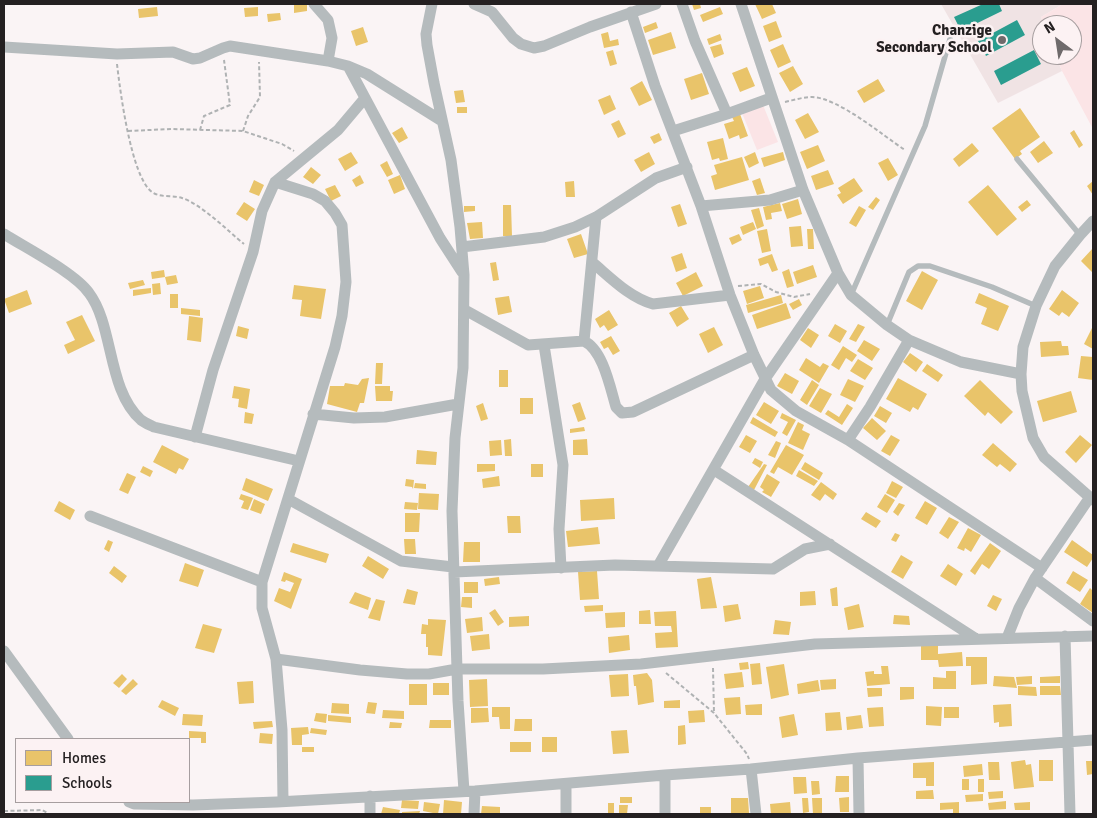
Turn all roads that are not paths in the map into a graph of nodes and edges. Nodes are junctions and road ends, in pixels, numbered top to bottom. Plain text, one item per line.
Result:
1 (314, 4) edge
2 (432, 4) edge
3 (474, 4) edge
4 (656, 4) edge
5 (682, 4) edge
6 (741, 4) edge
7 (631, 12) junction
8 (950, 39) dead end
9 (4, 47) edge
10 (328, 61) junction
11 (348, 66) junction
12 (365, 98) junction
13 (772, 101) junction
14 (727, 114) junction
15 (442, 121) junction
16 (673, 131) junction
17 (1017, 159) dead end
18 (687, 167) junction
19 (276, 182) junction
20 (803, 190) junction
21 (701, 206) junction
22 (596, 217) junction
23 (1093, 221) edge
24 (4, 234) edge
25 (1080, 235) junction
26 (462, 246) junction
27 (592, 262) junction
28 (838, 273) junction
29 (464, 275) junction
30 (729, 292) junction
31 (851, 295) junction
32 (1036, 306) junction
33 (465, 310) junction
34 (887, 326) junction
35 (909, 340) junction
36 (584, 341) junction
37 (544, 345) junction
38 (754, 355) junction
39 (1021, 374) junction
40 (765, 379) junction
41 (458, 404) junction
42 (313, 414) junction
43 (195, 437) junction
44 (848, 440) junction
45 (299, 460) junction
46 (714, 470) junction
47 (288, 499) junction
48 (1092, 499) edge
49 (90, 516) dead end
50 (830, 544) junction
51 (658, 566) junction
52 (561, 568) junction
53 (454, 570) junction
54 (1039, 573) junction
55 (262, 582) junction
56 (1093, 621) edge
57 (1065, 636) junction
58 (1093, 636) edge
59 (975, 638) junction
60 (1007, 638) junction
61 (4, 651) edge
62 (276, 659) junction
63 (457, 669) junction
64 (67, 738) edge
65 (1093, 740) edge
66 (1069, 742) junction
67 (858, 758) junction
68 (751, 770) junction
69 (664, 775) junction
70 (566, 784) junction
71 (470, 791) junction
72 (370, 796) junction
73 (280, 802) junction
74 (132, 803) edge
75 (276, 814) edge
76 (370, 814) edge
77 (474, 814) edge
78 (566, 814) edge
79 (665, 814) edge
80 (756, 814) edge
81 (859, 814) edge
82 (1070, 814) edge

1 - 10 street
2 - 15 street
3 - 7 street
4 - 7 street
5 - 14 street
6 - 13 street
7 - 16 street
8 - 31 lane
9 - 10 street
10 - 11 street
11 - 12 street
11 - 15 street
12 - 19 street
12 - 29 street
13 - 14 street
13 - 20 street
14 - 16 street
15 - 26 street
16 - 18 street
17 - 25 lane
18 - 21 street
18 - 22 street
19 - 42 street
19 - 43 street
20 - 21 street
20 - 28 street
21 - 30 street
22 - 26 street
22 - 27 street
23 - 25 street
24 - 43 street
25 - 32 street
26 - 29 street
27 - 30 street
27 - 36 street
28 - 31 street
28 - 40 street
29 - 33 street
30 - 38 street
31 - 34 street
32 - 34 lane
32 - 39 street
33 - 37 street
33 - 41 street
34 - 35 street
35 - 39 street
35 - 44 street
36 - 37 street
36 - 38 street
37 - 52 street
38 - 40 street
39 - 48 street
40 - 44 street
40 - 46 street
41 - 42 street
41 - 53 street
42 - 45 street
43 - 45 street
44 - 54 street
45 - 47 street
46 - 50 street
46 - 51 street
47 - 53 street
47 - 55 street
48 - 54 street
49 - 55 street
50 - 51 street
50 - 59 street
51 - 52 street
52 - 53 street
53 - 63 street
54 - 56 street
54 - 60 street
55 - 62 street
57 - 58 street
57 - 60 street
57 - 66 street
59 - 60 street
59 - 63 street
61 - 64 street
62 - 63 street
62 - 73 street
63 - 71 street
65 - 66 street
66 - 67 street
66 - 82 street
67 - 68 street
67 - 81 street
68 - 69 street
68 - 80 street
69 - 70 street
69 - 79 street
70 - 71 street
70 - 78 street
71 - 72 street
71 - 77 street
72 - 73 street
72 - 76 street
73 - 74 street
73 - 75 street

